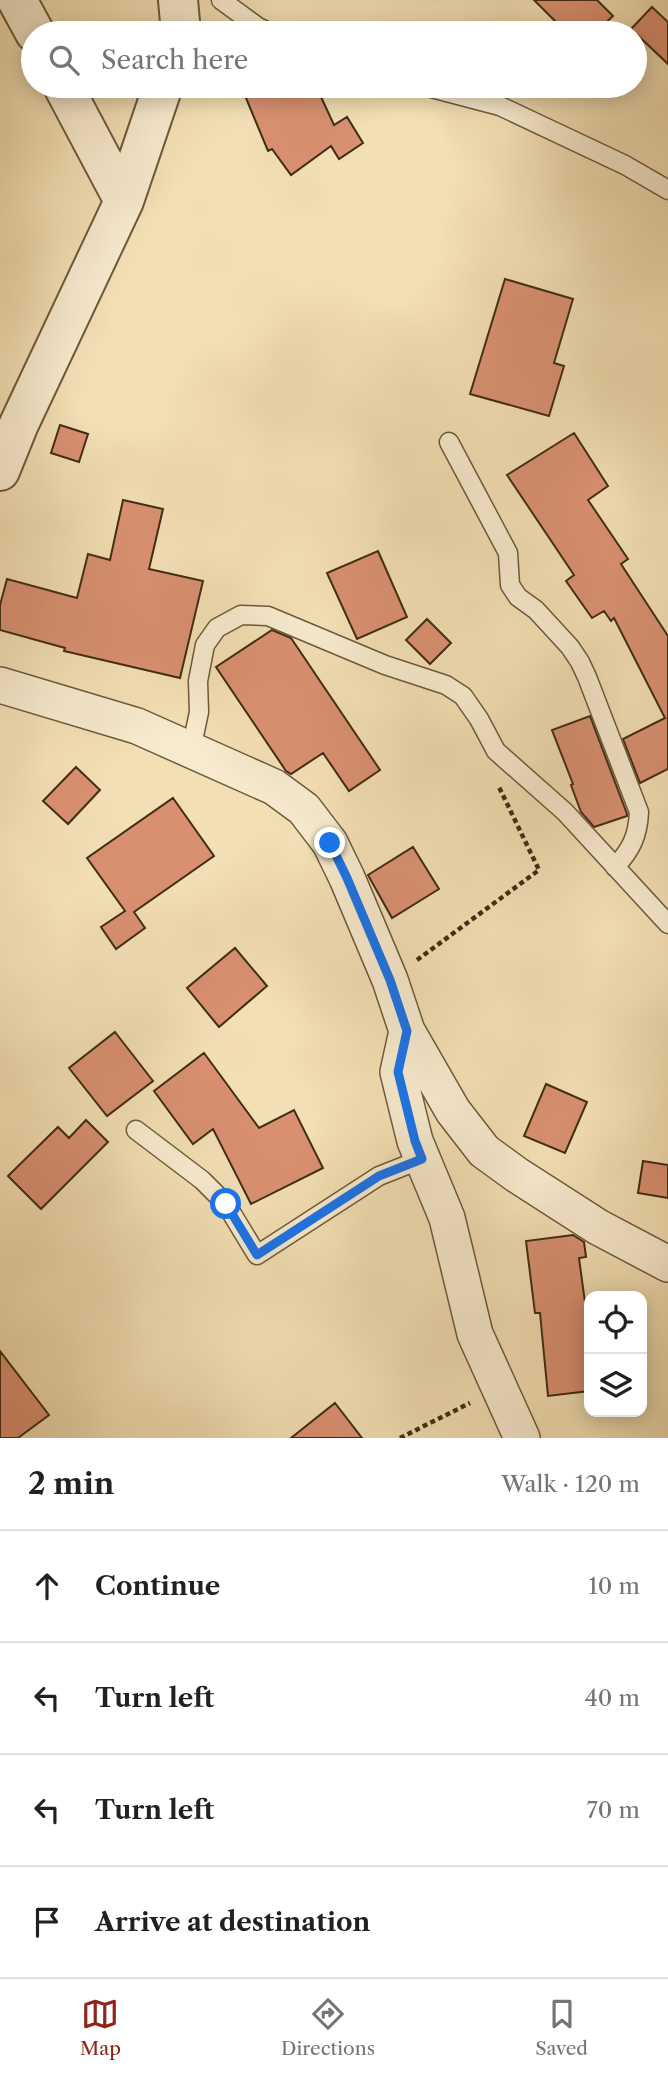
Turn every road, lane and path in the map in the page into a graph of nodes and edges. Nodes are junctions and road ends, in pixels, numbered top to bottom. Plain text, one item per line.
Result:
1 (17, 0) edge
2 (178, 0) edge
3 (221, 0) edge
4 (28, 21) edge
5 (180, 21) edge
6 (250, 21) edge
7 (69, 98) edge
8 (159, 98) edge
9 (470, 98) edge
10 (668, 190) edge
11 (124, 201) junction
12 (449, 442) dead end
13 (0, 471) edge
14 (0, 685) edge
15 (191, 750) junction
16 (496, 751) junction
17 (615, 867) junction
18 (668, 924) edge
19 (412, 964) dead end
20 (407, 1031) junction
21 (136, 1130) dead end
22 (422, 1159) junction
23 (668, 1264) edge
24 (499, 1388) junction
25 (401, 1438) edge
26 (523, 1438) edge

1 - 4 street
2 - 5 street
3 - 6 lane
7 - 11 street
8 - 11 street
9 - 10 lane
11 - 13 street
12 - 17 lane
14 - 15 street
15 - 16 lane
15 - 20 street
16 - 17 lane
16 - 19 path
17 - 18 lane
20 - 22 street
20 - 23 street
21 - 22 lane
22 - 24 street
24 - 25 path
24 - 26 street

